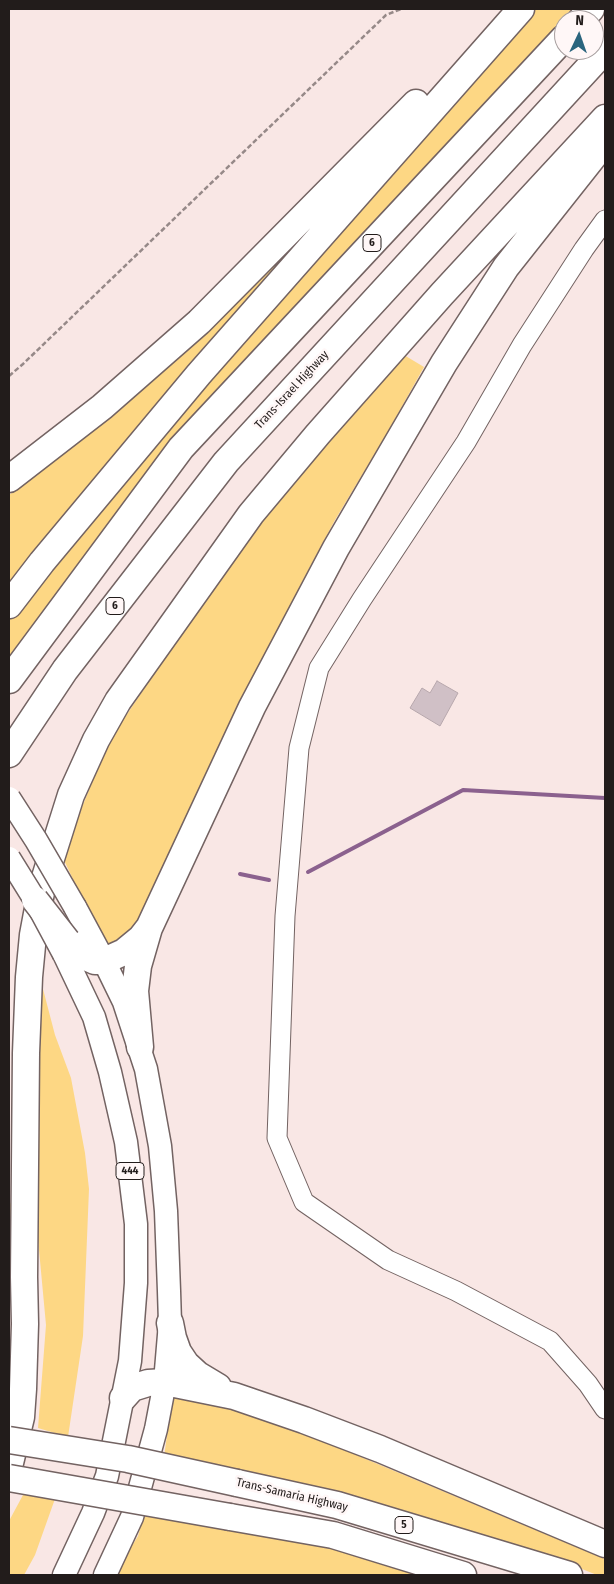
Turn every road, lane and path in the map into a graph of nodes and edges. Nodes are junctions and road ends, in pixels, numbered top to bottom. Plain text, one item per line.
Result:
1 (401, 9) edge
2 (510, 9) edge
3 (522, 9) edge
4 (554, 49) edge
5 (605, 50) edge
6 (605, 118) edge
7 (605, 142) edge
8 (605, 220) edge
9 (9, 376) edge
10 (9, 479) edge
11 (9, 605) edge
12 (9, 680) edge
13 (9, 754) edge
14 (9, 798) edge
15 (9, 858) edge
16 (35, 900) joint
17 (148, 928) junction
18 (66, 947) junction
19 (104, 961) junction
20 (140, 1047) junction
21 (170, 1323) junction
22 (165, 1382) junction
23 (234, 1396) junction
24 (123, 1398) junction
25 (605, 1409) edge
26 (9, 1440) edge
27 (9, 1467) edge
28 (9, 1478) edge
29 (605, 1544) edge
30 (64, 1575) edge
31 (105, 1575) edge
32 (463, 1575) edge
33 (569, 1575) edge

1 - 9 path
2 - 10 highway
3 - 11 highway
4 - 12 highway, 6
5 - 13 highway, Trans-Israel Highway / 6
6 - 27 highway
7 - 17 highway
8 - 25 street
14 - 19 main road, 444, bridge
15 - 16 main road, bridge
16 - 18 highway, bridge
17 - 19 highway
17 - 20 highway
18 - 19 highway
18 - 24 main road, 444
19 - 20 main road, 444
20 - 21 main road, 444
21 - 22 main road, 444
21 - 23 highway
22 - 23 highway
22 - 24 highway
22 - 31 main road, 444
23 - 29 highway
24 - 30 main road, 444
26 - 33 highway, Trans-Samaria Highway / 5, bridge
28 - 32 highway, bridge

